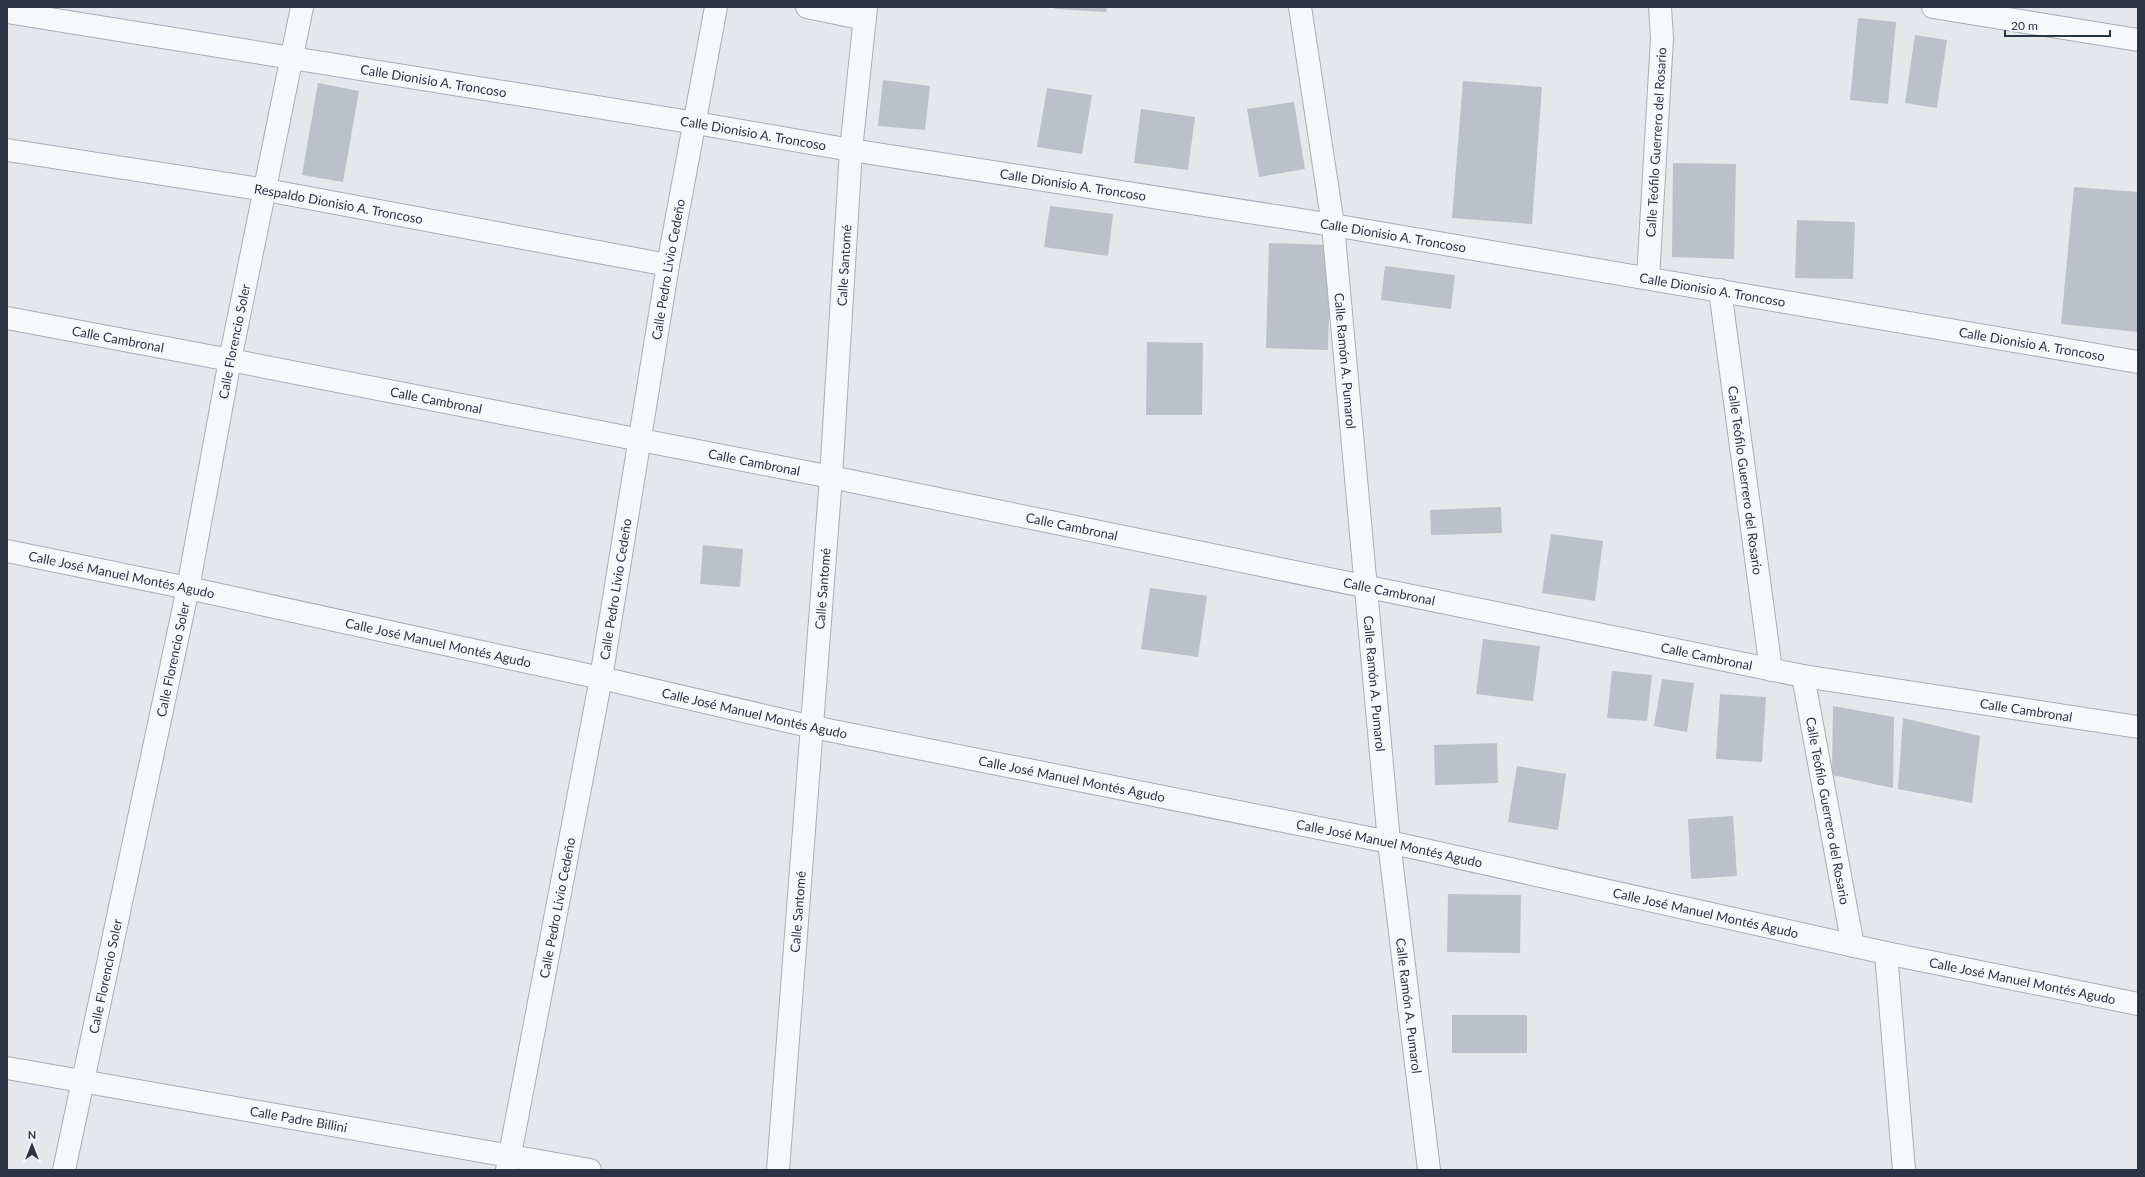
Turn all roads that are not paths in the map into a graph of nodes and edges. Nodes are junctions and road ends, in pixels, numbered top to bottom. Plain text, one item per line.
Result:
1 (302, 7) edge
2 (716, 7) edge
3 (807, 7) edge
4 (1300, 7) edge
5 (1660, 7) edge
6 (1933, 7) edge
7 (7, 12) edge
8 (865, 13) edge
9 (2138, 40) edge
10 (291, 59) junction
11 (696, 123) junction
12 (7, 150) edge
13 (851, 150) junction
14 (266, 190) junction
15 (1333, 225) junction
16 (668, 266) junction
17 (1648, 278) junction
18 (1720, 290) junction
19 (7, 318) edge
20 (230, 360) junction
21 (2138, 362) edge
22 (640, 440) junction
23 (831, 477) junction
24 (7, 551) edge
25 (188, 588) junction
26 (1368, 588) junction
27 (1771, 670) junction
28 (1803, 676) junction
29 (601, 678) junction
30 (813, 727) junction
31 (2138, 727) edge
32 (1389, 842) junction
33 (1853, 946) junction
34 (1886, 953) junction
35 (2138, 1004) edge
36 (7, 1068) edge
37 (82, 1081) junction
38 (508, 1162) edge
39 (64, 1170) edge
40 (590, 1170) edge
41 (778, 1170) edge
42 (1429, 1170) edge
43 (1904, 1170) edge

1 - 10 street, Calle Florencio Soler
2 - 11 street, Calle Pedro Livio Cedeño
3 - 8 street
4 - 15 street, Calle Ramón A. Pumarol
5 - 17 street, Calle Teófilo Guerrero del Rosario
6 - 9 street
7 - 10 street, Calle Dionisio A. Troncoso
8 - 13 street, Calle Santomé
10 - 11 street, Calle Dionisio A. Troncoso
10 - 14 street, Calle Florencio Soler
11 - 13 street, Calle Dionisio A. Troncoso
11 - 16 street, Calle Pedro Livio Cedeño
12 - 14 street, Respaldo Dionisio A. Troncoso
13 - 15 street, Calle Dionisio A. Troncoso
13 - 23 street, Calle Santomé
14 - 16 street, Respaldo Dionisio A. Troncoso
14 - 20 street, Calle Florencio Soler
15 - 17 street, Calle Dionisio A. Troncoso
15 - 26 street, Calle Ramón A. Pumarol
16 - 22 street, Calle Pedro Livio Cedeño
17 - 18 street, Calle Dionisio A. Troncoso
18 - 21 street, Calle Dionisio A. Troncoso
18 - 27 street, Calle Teófilo Guerrero del Rosario
19 - 20 street, Calle Cambronal
20 - 22 street, Calle Cambronal
20 - 25 street, Calle Florencio Soler
22 - 23 street, Calle Cambronal
22 - 29 street, Calle Pedro Livio Cedeño
23 - 26 street, Calle Cambronal
23 - 30 street, Calle Santomé
24 - 25 street, Calle José Manuel Montés Agudo
25 - 29 street, Calle José Manuel Montés Agudo
25 - 37 street, Calle Florencio Soler
26 - 27 street, Calle Cambronal
26 - 32 street, Calle Ramón A. Pumarol
27 - 28 street, Calle Cambronal
28 - 31 street, Calle Cambronal
28 - 33 street, Calle Teófilo Guerrero del Rosario
29 - 30 street, Calle José Manuel Montés Agudo
29 - 38 street, Calle Pedro Livio Cedeño
30 - 32 street, Calle José Manuel Montés Agudo
30 - 41 street, Calle Santomé
32 - 33 street, Calle José Manuel Montés Agudo
32 - 42 street, Calle Ramón A. Pumarol
33 - 34 street, Calle José Manuel Montés Agudo
34 - 35 street, Calle José Manuel Montés Agudo
34 - 43 street
36 - 37 street, Calle Padre Billini
37 - 38 street, Calle Padre Billini
37 - 39 street, Calle Florencio Soler
38 - 40 street, Calle Padre Billini

